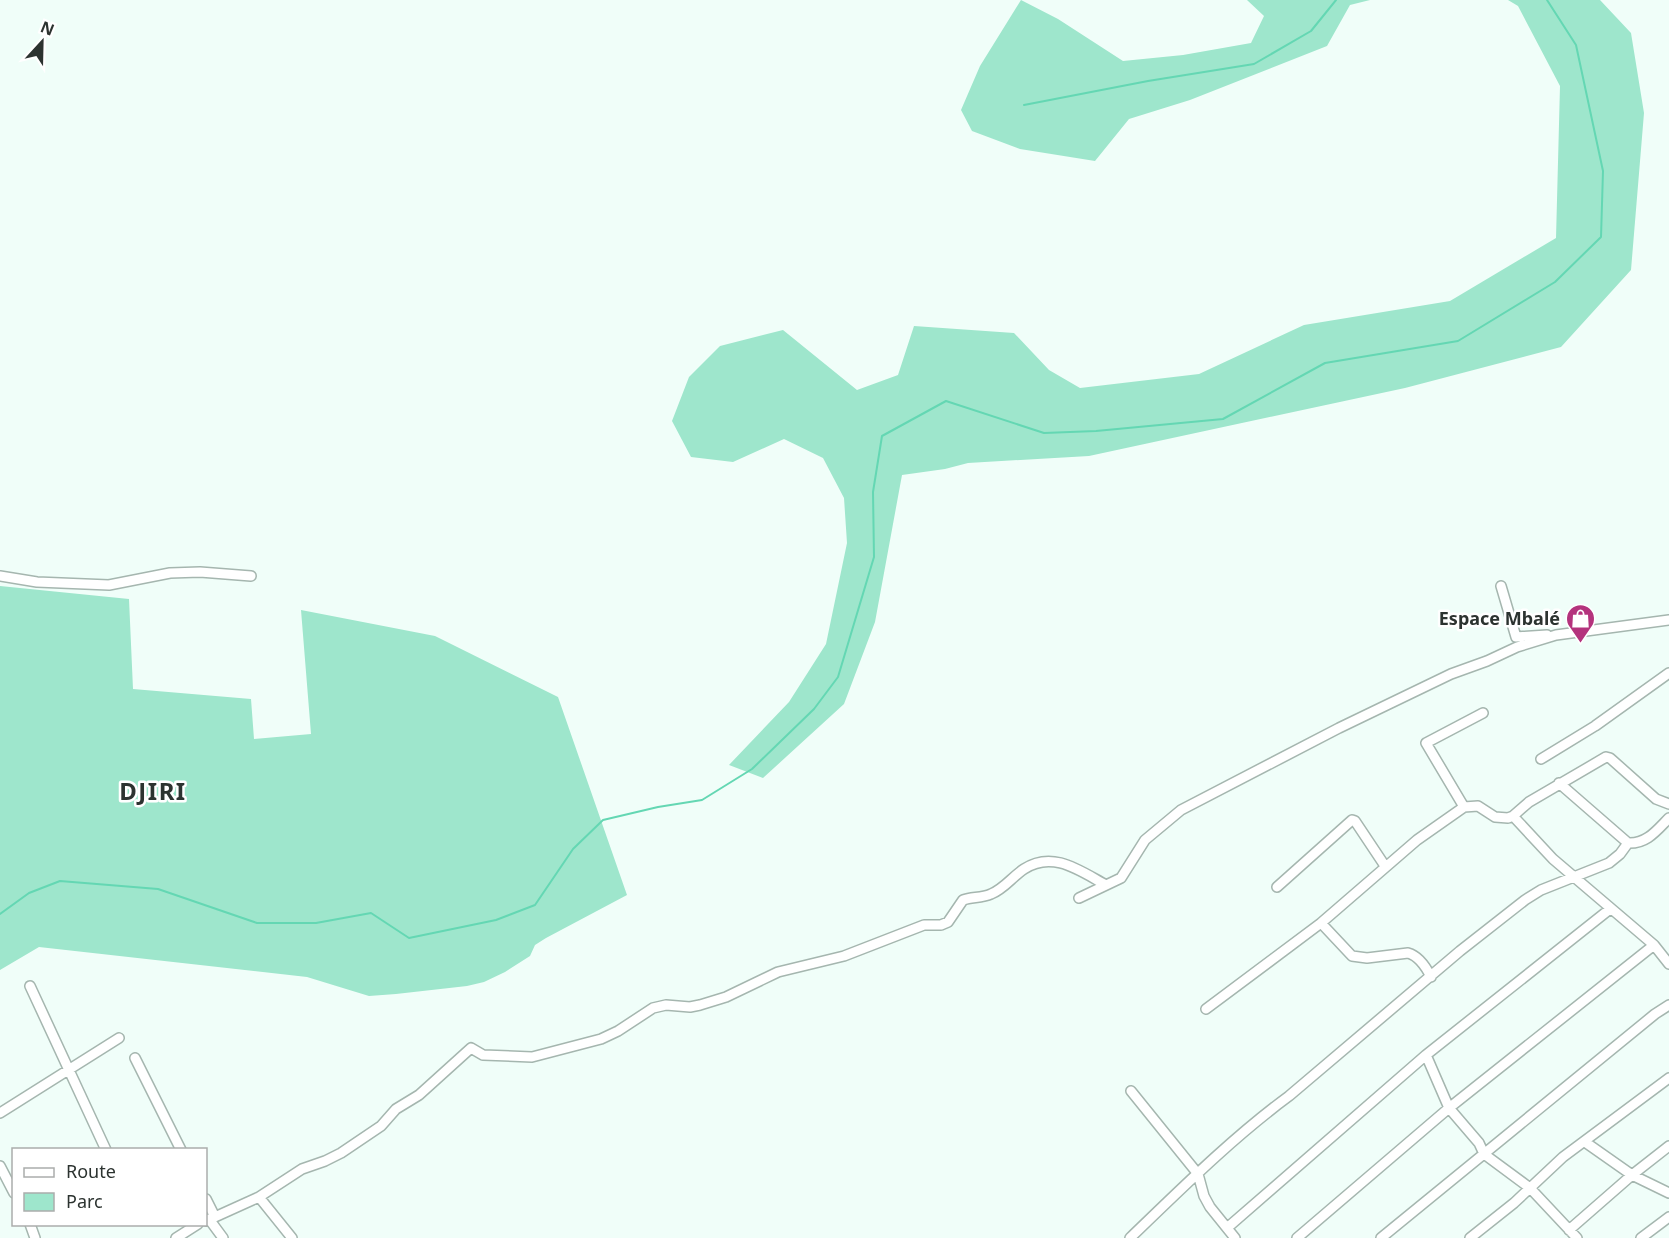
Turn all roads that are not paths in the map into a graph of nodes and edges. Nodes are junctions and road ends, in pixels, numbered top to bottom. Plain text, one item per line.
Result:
1 (0, 576) edge
2 (251, 576) dead end
3 (1501, 586) dead end
4 (1669, 620) edge
5 (1556, 635) junction
6 (1669, 673) edge
7 (1483, 713) dead end
8 (1541, 759) dead end
9 (1559, 783) junction
10 (1669, 804) edge
11 (1464, 807) junction
12 (1513, 816) junction
13 (1669, 818) edge
14 (1628, 843) junction
15 (1385, 866) junction
16 (1573, 877) junction
17 (1106, 885) junction
18 (1277, 887) dead end
19 (1079, 898) dead end
20 (1610, 909) junction
21 (1321, 922) junction
22 (1654, 945) junction
23 (1669, 964) edge
24 (1431, 977) junction
25 (30, 986) dead end
26 (1669, 1005) edge
27 (1206, 1010) dead end
28 (119, 1038) dead end
29 (1426, 1055) junction
30 (135, 1058) dead end
31 (69, 1070) junction
32 (1669, 1078) edge
33 (1131, 1091) dead end
34 (1449, 1108) junction
35 (0, 1113) edge
36 (1585, 1142) junction
37 (1669, 1146) edge
38 (106, 1148) edge
39 (180, 1148) edge
40 (1484, 1154) junction
41 (0, 1166) edge
42 (1198, 1174) junction
43 (1632, 1174) junction
44 (1530, 1188) junction
45 (12, 1189) edge
46 (1669, 1194) edge
47 (259, 1197) junction
48 (207, 1204) edge
49 (1669, 1217) edge
50 (210, 1219) edge
51 (195, 1226) edge
52 (1227, 1228) junction
53 (1569, 1230) junction
54 (176, 1238) edge
55 (223, 1238) edge
56 (292, 1238) edge
57 (1130, 1238) edge
58 (1234, 1238) edge
59 (1297, 1238) edge
60 (1381, 1238) edge
61 (1470, 1238) edge
62 (1577, 1238) edge
63 (1641, 1238) edge

1 - 2 street
3 - 5 street
4 - 5 street
5 - 17 street
6 - 8 street
7 - 11 street
9 - 10 street
9 - 12 street
9 - 14 street
11 - 12 street
11 - 15 street
12 - 16 street
13 - 14 street
14 - 16 street
15 - 18 street
15 - 21 street
16 - 20 street
16 - 24 street
17 - 19 street
17 - 47 street
20 - 22 street
20 - 29 street
21 - 24 street
21 - 27 street
22 - 23 street
22 - 34 street
24 - 42 street
25 - 31 street
26 - 40 street
28 - 31 street
29 - 34 street
29 - 52 street
30 - 39 street
31 - 35 street
31 - 38 street
32 - 36 street
33 - 42 street
34 - 40 street
34 - 59 street
36 - 43 street
36 - 44 street
37 - 43 street
40 - 44 street
40 - 60 street
41 - 45 street
42 - 52 street
42 - 57 street
43 - 46 street
43 - 53 street
44 - 53 street
44 - 61 street
47 - 50 street
47 - 56 street
48 - 50 street
49 - 63 street
50 - 55 street
51 - 54 street
52 - 58 street
53 - 62 street

